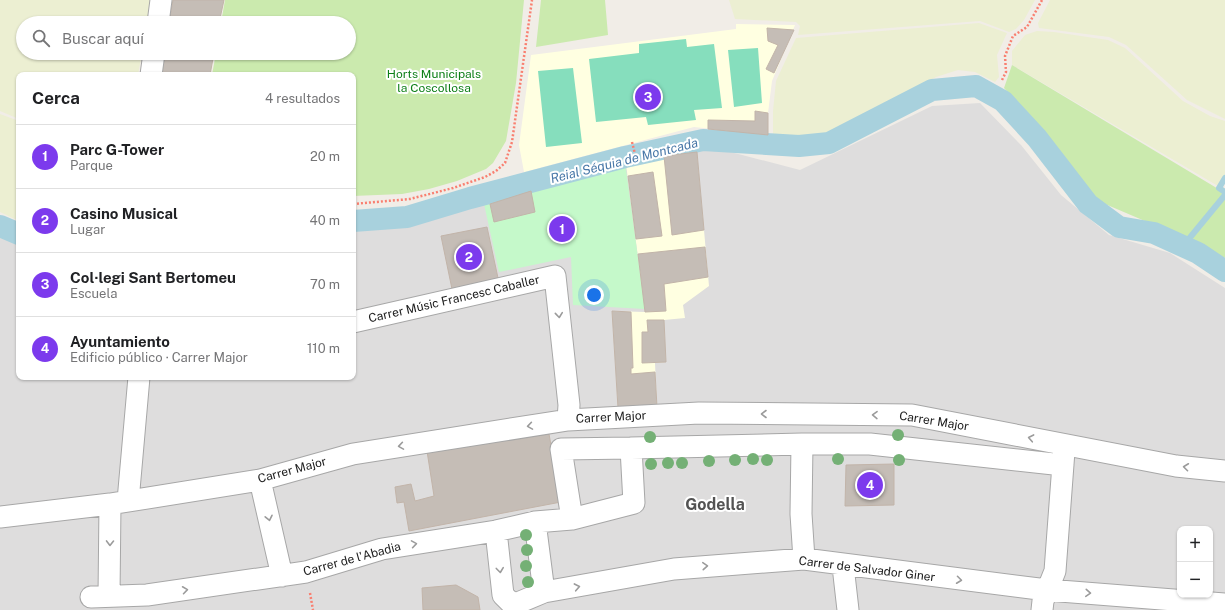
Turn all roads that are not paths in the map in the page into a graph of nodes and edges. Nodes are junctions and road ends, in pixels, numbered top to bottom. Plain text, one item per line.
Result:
1 (161, 0) edge
2 (159, 16) edge
3 (153, 60) edge
4 (151, 72) edge
5 (356, 321) edge
6 (140, 380) edge
7 (568, 420) junction
8 (802, 444) junction
9 (1064, 445) junction
10 (631, 448) junction
11 (1063, 465) junction
12 (1225, 471) edge
13 (260, 480) junction
14 (119, 503) junction
15 (0, 517) edge
16 (572, 519) junction
17 (535, 522) junction
18 (496, 531) junction
19 (804, 559) junction
20 (843, 566) junction
21 (282, 576) junction
22 (1048, 590) junction
23 (544, 592) junction
24 (148, 603) edge
25 (1225, 604) edge
26 (511, 608) edge
27 (848, 610) edge
28 (1042, 610) edge

1 - 2 street
3 - 4 street
5 -> 7 street, Carrer Músic Francesc Caballer
6 - 14 street
9 -> 7 street, Carrer Major
7 -> 13 street, Carrer Major
8 - 10 street
8 - 11 street
8 - 19 street
9 - 11 street
12 -> 9 street, Carrer Major
10 - 16 street, Carrer de l'Abadia
10 - 16 street
11 - 22 street
13 - 14 street, Carrer Major
13 -> 21 street
14 - 15 street, Carrer Major
14 -> 24 street, Carrer de l'Abadia
16 - 17 street, Carrer de l'Abadia
17 - 18 street, Carrer de l'Abadia
17 - 23 street
21 -> 18 street, Carrer de l'Abadia
18 -> 26 street
19 - 20 street, Carrer de Salvador Giner
23 -> 19 street, Carrer de Salvador Giner
20 -> 22 street, Carrer de Salvador Giner
20 - 27 street
24 -> 21 street, Carrer de l'Abadia
22 -> 25 street, Carrer de Salvador Giner
22 - 28 street
23 - 26 street, Carrer de Salvador Giner

